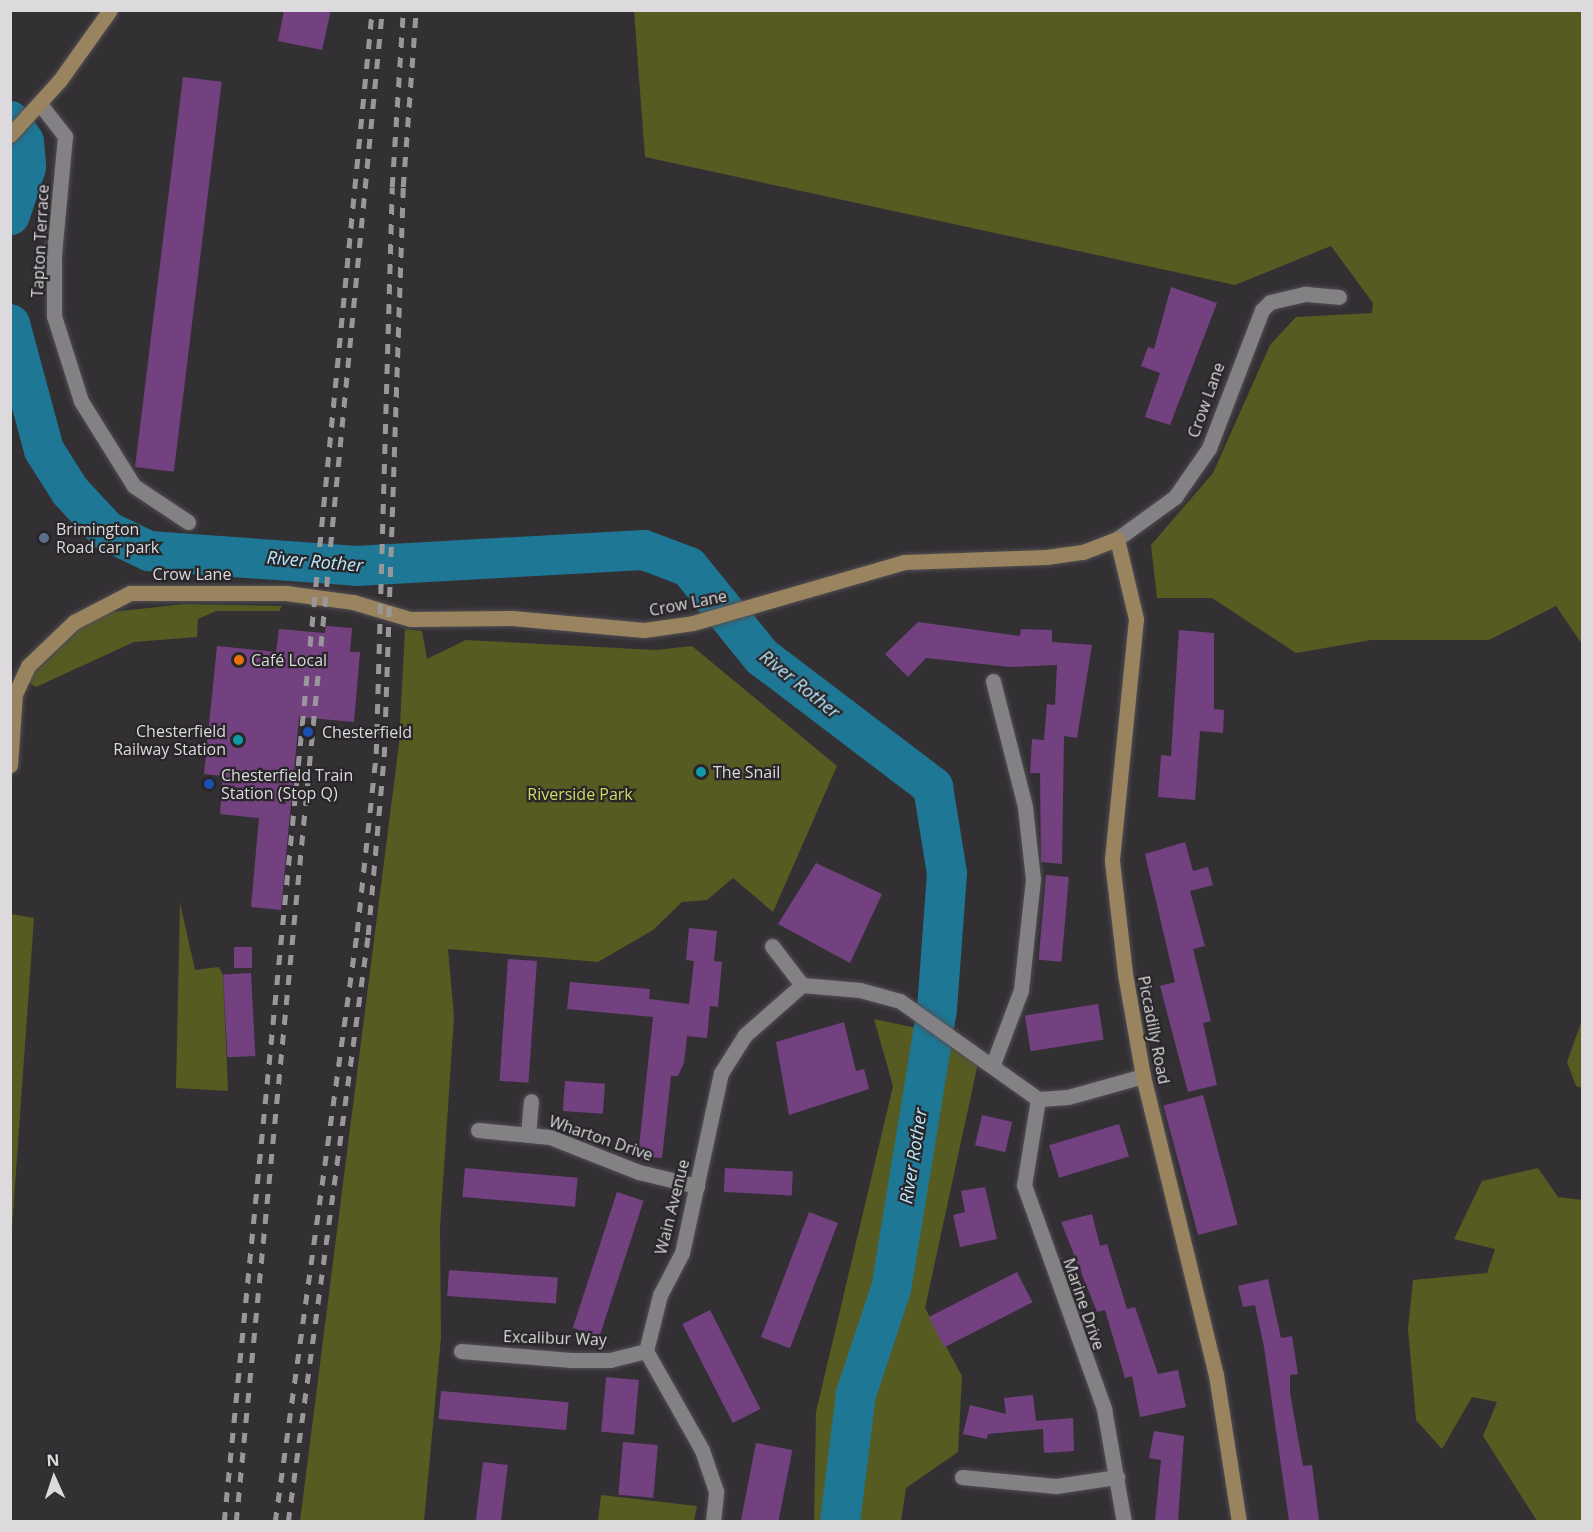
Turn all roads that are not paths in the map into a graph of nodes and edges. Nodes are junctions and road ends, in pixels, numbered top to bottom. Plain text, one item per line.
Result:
1 (110, 10) edge
2 (40, 104) junction
3 (10, 135) edge
4 (1339, 297) dead end
5 (188, 522) dead end
6 (1117, 539) junction
7 (993, 681) dead end
8 (10, 765) edge
9 (772, 946) dead end
10 (802, 985) junction
11 (993, 1064) junction
12 (1143, 1076) junction
13 (1038, 1099) junction
14 (531, 1101) dead end
15 (478, 1130) dead end
16 (528, 1135) junction
17 (697, 1186) junction
18 (462, 1351) dead end
19 (646, 1351) junction
20 (962, 1477) dead end
21 (1117, 1478) junction
22 (713, 1521) edge
23 (1124, 1521) edge
24 (1239, 1521) edge

1 - 2 street
2 - 3 street
2 - 5 street, Tapton Terrace
4 - 6 street, Crow Lane
6 - 8 street, Crow Lane
6 - 12 street, Piccadilly Road
7 - 11 street
9 - 10 street
10 - 11 street
10 - 17 street, Wain Avenue
11 - 13 street
12 - 13 street
12 - 24 street, Piccadilly Road
13 - 21 street, Marine Drive
14 - 16 street, Wharton Drive
15 - 16 street, Wharton Drive
16 - 17 street, Wharton Drive
17 - 19 street, Wain Avenue
18 - 19 street, Excalibur Way
19 - 22 street
20 - 21 street
21 - 23 street, Marine Drive

